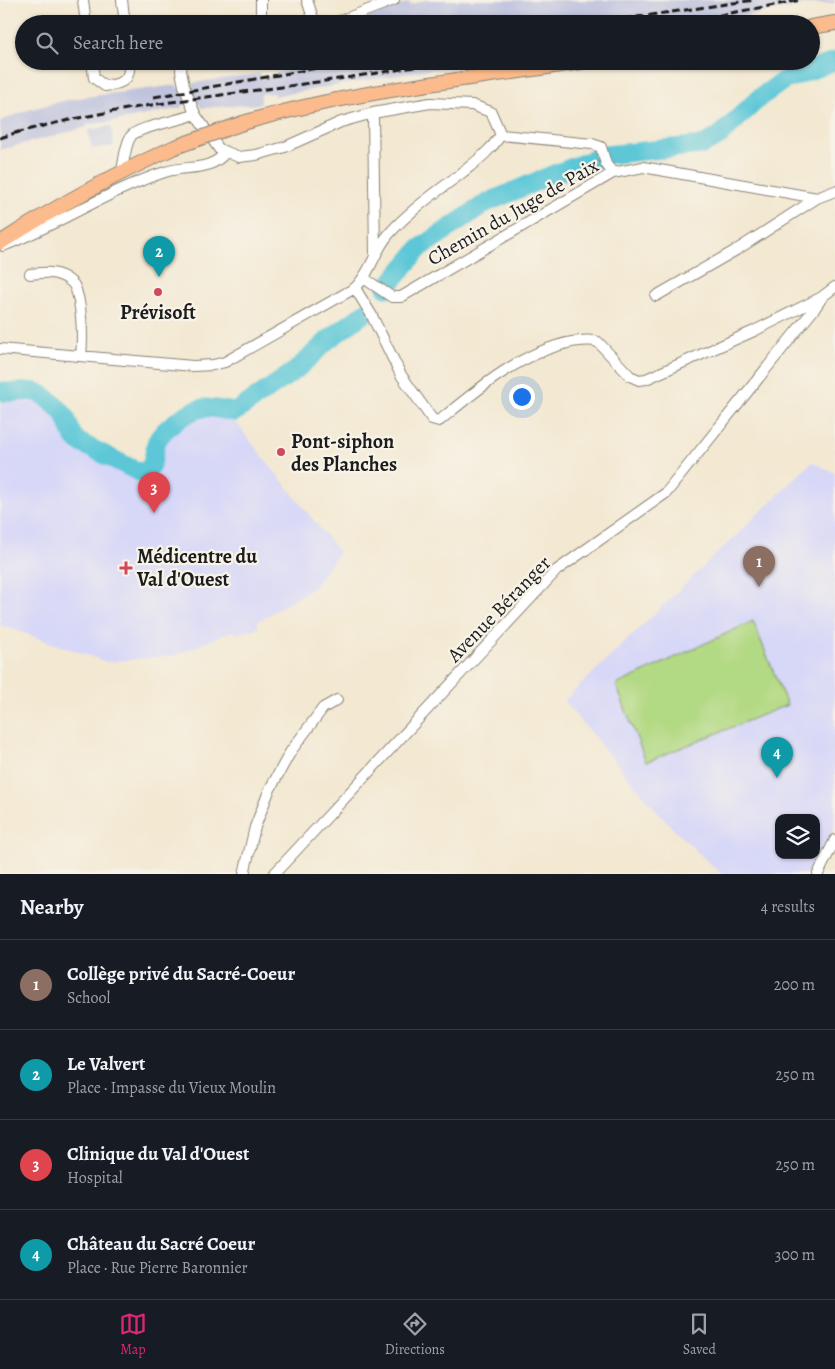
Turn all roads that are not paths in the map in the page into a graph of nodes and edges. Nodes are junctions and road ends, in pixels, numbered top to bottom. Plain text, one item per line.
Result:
1 (83, 0) edge
2 (122, 0) edge
3 (261, 0) edge
4 (308, 0) edge
5 (394, 0) edge
6 (85, 15) edge
7 (124, 15) edge
8 (261, 15) edge
9 (312, 15) edge
10 (355, 15) edge
11 (835, 23) edge
12 (820, 26) edge
13 (93, 70) edge
14 (130, 70) edge
15 (181, 70) edge
16 (528, 70) edge
17 (373, 113) junction
18 (195, 114) junction
19 (501, 135) junction
20 (225, 153) junction
21 (122, 171) junction
22 (613, 174) junction
23 (835, 192) edge
24 (817, 198) junction
25 (0, 243) edge
26 (0, 248) edge
27 (375, 254) junction
28 (30, 274) dead end
29 (368, 282) junction
30 (835, 287) edge
31 (357, 291) junction
32 (656, 296) dead end
33 (822, 296) junction
34 (0, 349) edge
35 (81, 356) junction
36 (337, 700) dead end
37 (835, 840) edge
38 (244, 874) edge
39 (274, 874) edge
40 (818, 874) edge

1 - 6 street
2 - 7 street
3 - 8 street
4 - 9 street
5 - 10 street
11 - 12 main road
13 - 14 street
15 - 18 street
16 - 21 main road, bridge
17 - 19 street
17 - 20 street
17 - 27 street
18 - 20 street
18 - 21 street
19 - 22 street
19 - 27 street
20 - 26 street
21 - 25 main road
22 - 24 street, Chemin du Juge de Paix
22 - 29 street, Chemin du Juge de Paix
23 - 24 street, Chemin du Juge de Paix
24 - 32 street
27 - 29 street
28 - 35 street
29 - 31 street
30 - 33 street, Avenue Béranger
31 - 33 street
31 - 35 street
33 - 39 street, Avenue Béranger
34 - 35 street
36 - 38 street
37 - 40 street

